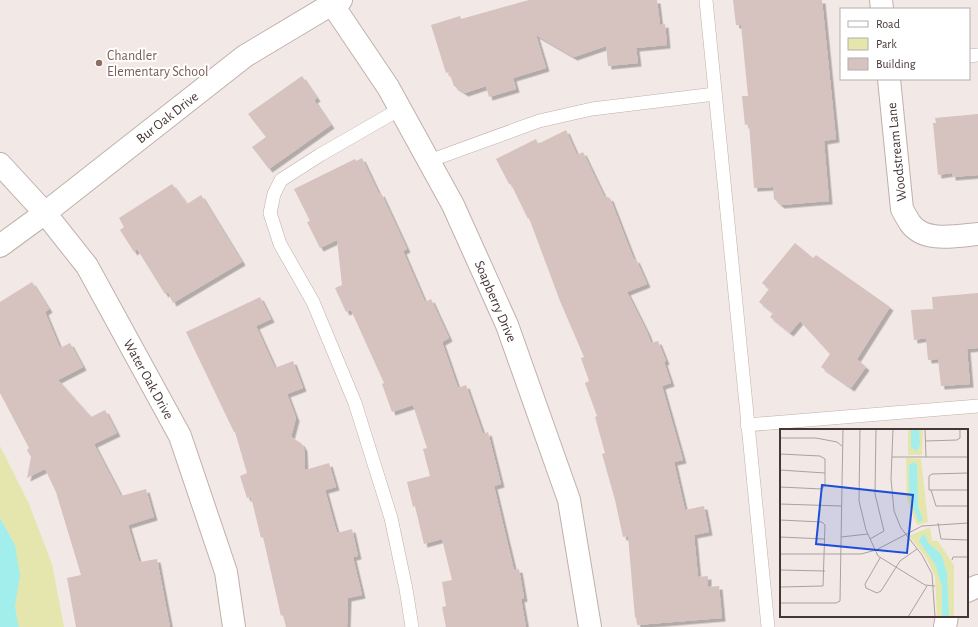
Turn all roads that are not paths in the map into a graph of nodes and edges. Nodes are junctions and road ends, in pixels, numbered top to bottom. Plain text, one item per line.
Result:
1 (706, 0) edge
2 (334, 1) edge
3 (889, 80) edge
4 (715, 94) junction
5 (400, 109) junction
6 (429, 161) junction
7 (0, 164) edge
8 (45, 214) junction
9 (978, 234) edge
10 (0, 246) edge
11 (978, 406) edge
12 (747, 425) junction
13 (978, 586) edge
14 (968, 591) edge
15 (948, 617) edge
16 (234, 627) edge
17 (412, 627) edge
18 (590, 627) edge
19 (768, 627) edge
20 (945, 627) edge

1 - 4 lane
2 - 5 street, Soapberry Drive
2 - 8 street, Bur Oak Drive
3 - 9 street, Woodstream Lane
4 - 6 lane
4 - 12 lane
5 - 6 street, Soapberry Drive
5 - 17 lane
6 - 18 street, Soapberry Drive
7 - 8 street, Water Oak Drive
8 - 10 street, Bur Oak Drive
8 - 16 street, Water Oak Drive
11 - 12 lane
12 - 19 lane
13 - 14 street
15 - 20 street

